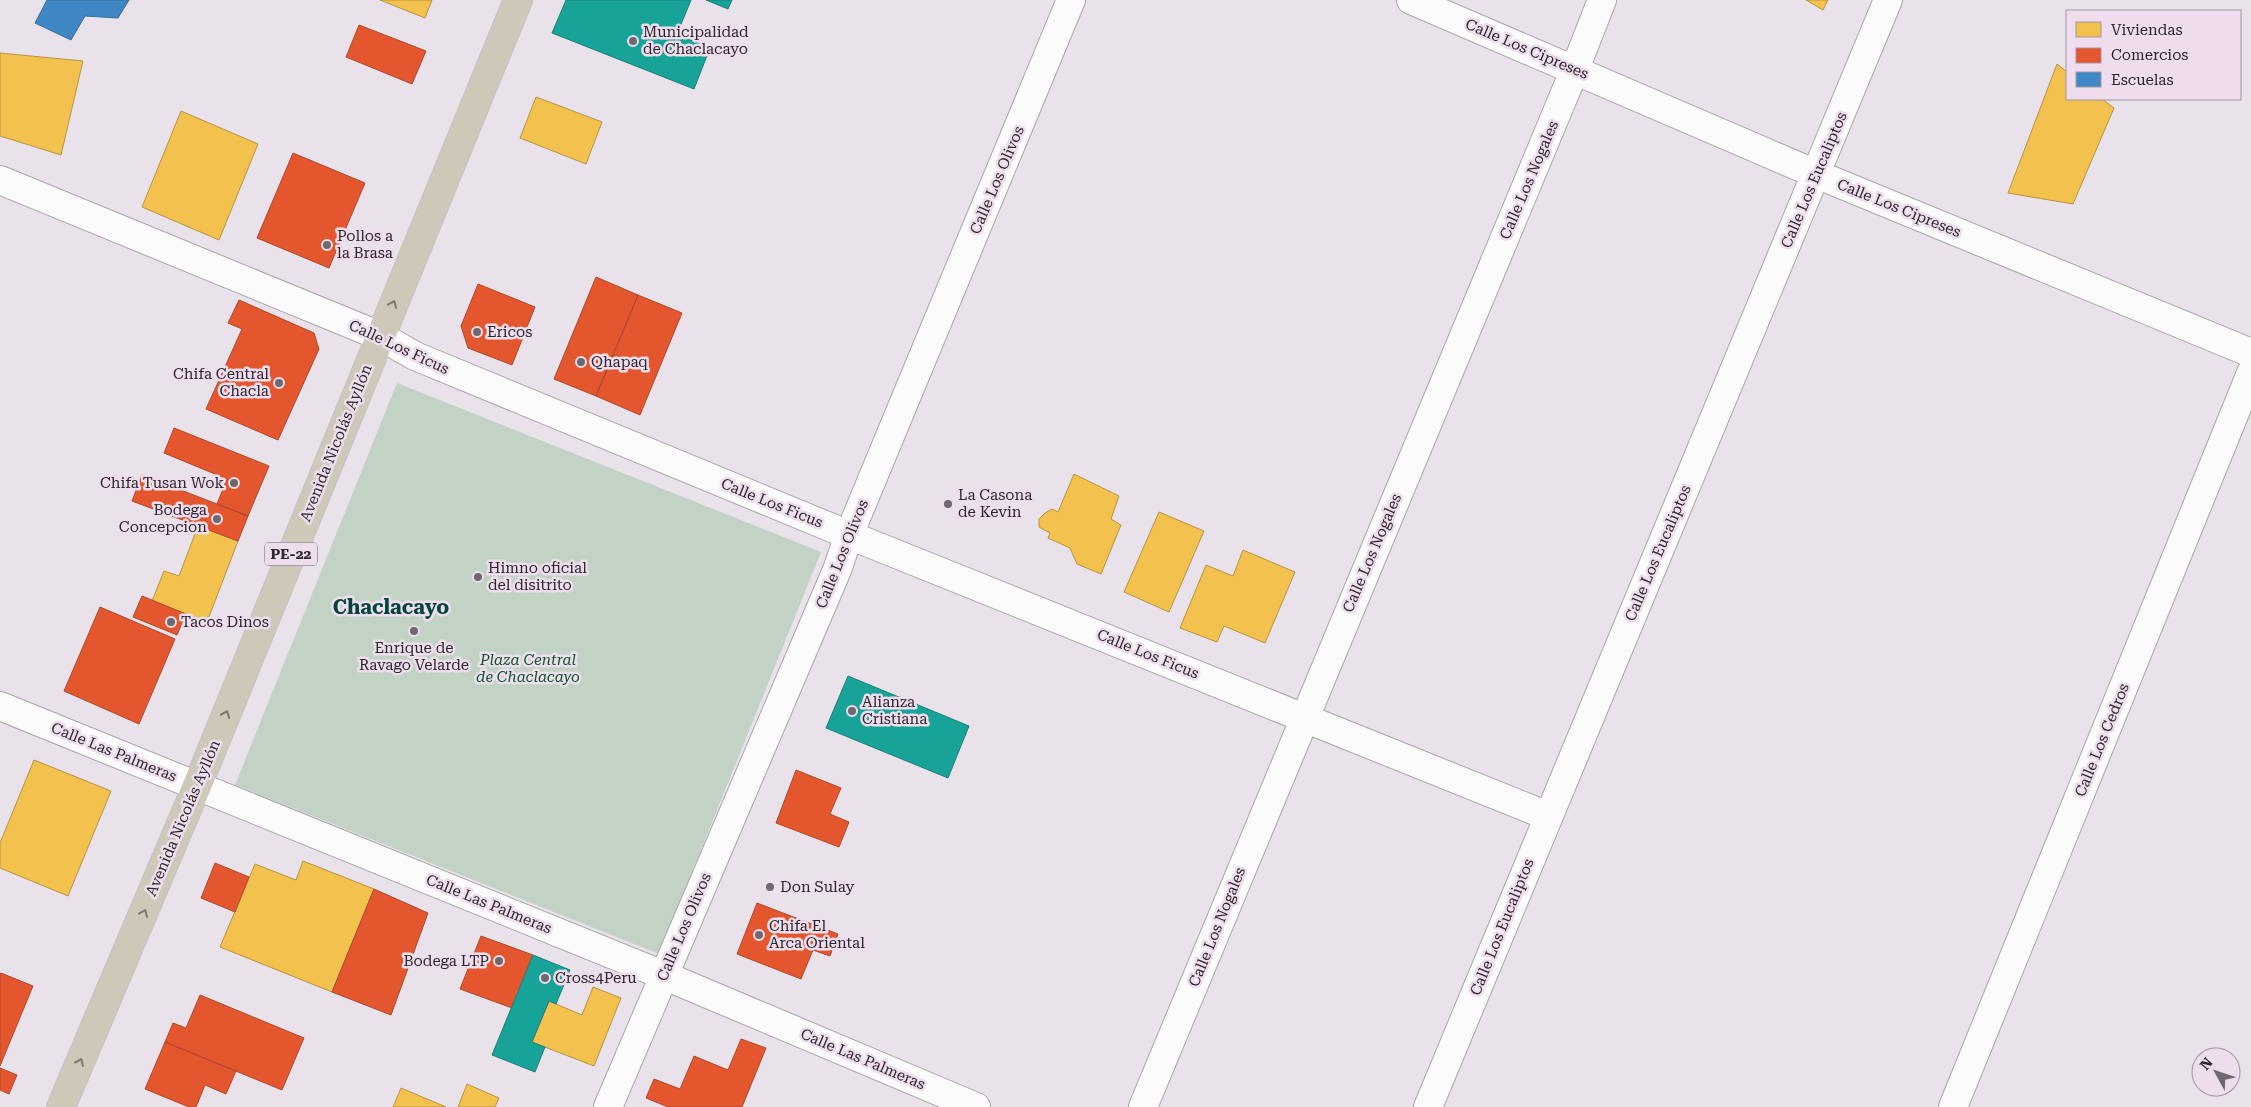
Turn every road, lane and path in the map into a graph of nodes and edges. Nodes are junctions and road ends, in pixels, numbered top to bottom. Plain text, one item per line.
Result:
1 (518, 0) edge
2 (1071, 0) edge
3 (1411, 0) edge
4 (1602, 0) edge
5 (1888, 0) edge
6 (1575, 69) junction
7 (1816, 174) junction
8 (0, 180) edge
9 (380, 336) junction
10 (2251, 353) edge
11 (2251, 373) edge
12 (849, 535) junction
13 (0, 706) edge
14 (1304, 717) junction
15 (197, 786) junction
16 (1548, 816) junction
17 (663, 975) junction
18 (61, 1107) edge
19 (608, 1107) edge
20 (976, 1107) edge
21 (1143, 1107) edge
22 (1428, 1107) edge
23 (1953, 1107) edge

9 -> 1 highway, Avenida Nicolás Ayllón / PE-22
2 - 12 street, Calle Los Olivos
3 - 6 street, Calle Los Cipreses
4 - 6 street, Calle Los Nogales
5 - 7 street, Calle Los Eucaliptos
6 - 7 street, Calle Los Cipreses
6 - 14 street, Calle Los Nogales
7 - 10 street, Calle Los Cipreses
7 - 16 street, Calle Los Eucaliptos
8 - 9 street, Calle Los Ficus
9 - 12 street, Calle Los Ficus
15 -> 9 highway, Avenida Nicolás Ayllón / PE-22
11 - 23 street, Calle Los Cedros
12 - 14 street, Calle Los Ficus
12 - 17 street, Calle Los Olivos
13 - 15 street, Calle Las Palmeras
14 - 16 street, Calle Los Ficus
14 - 21 street, Calle Los Nogales
15 - 17 street, Calle Las Palmeras
18 -> 15 highway, Avenida Nicolás Ayllón / PE-22
16 - 22 street, Calle Los Eucaliptos
17 - 19 street, Calle Los Olivos
17 - 20 street, Calle Las Palmeras

